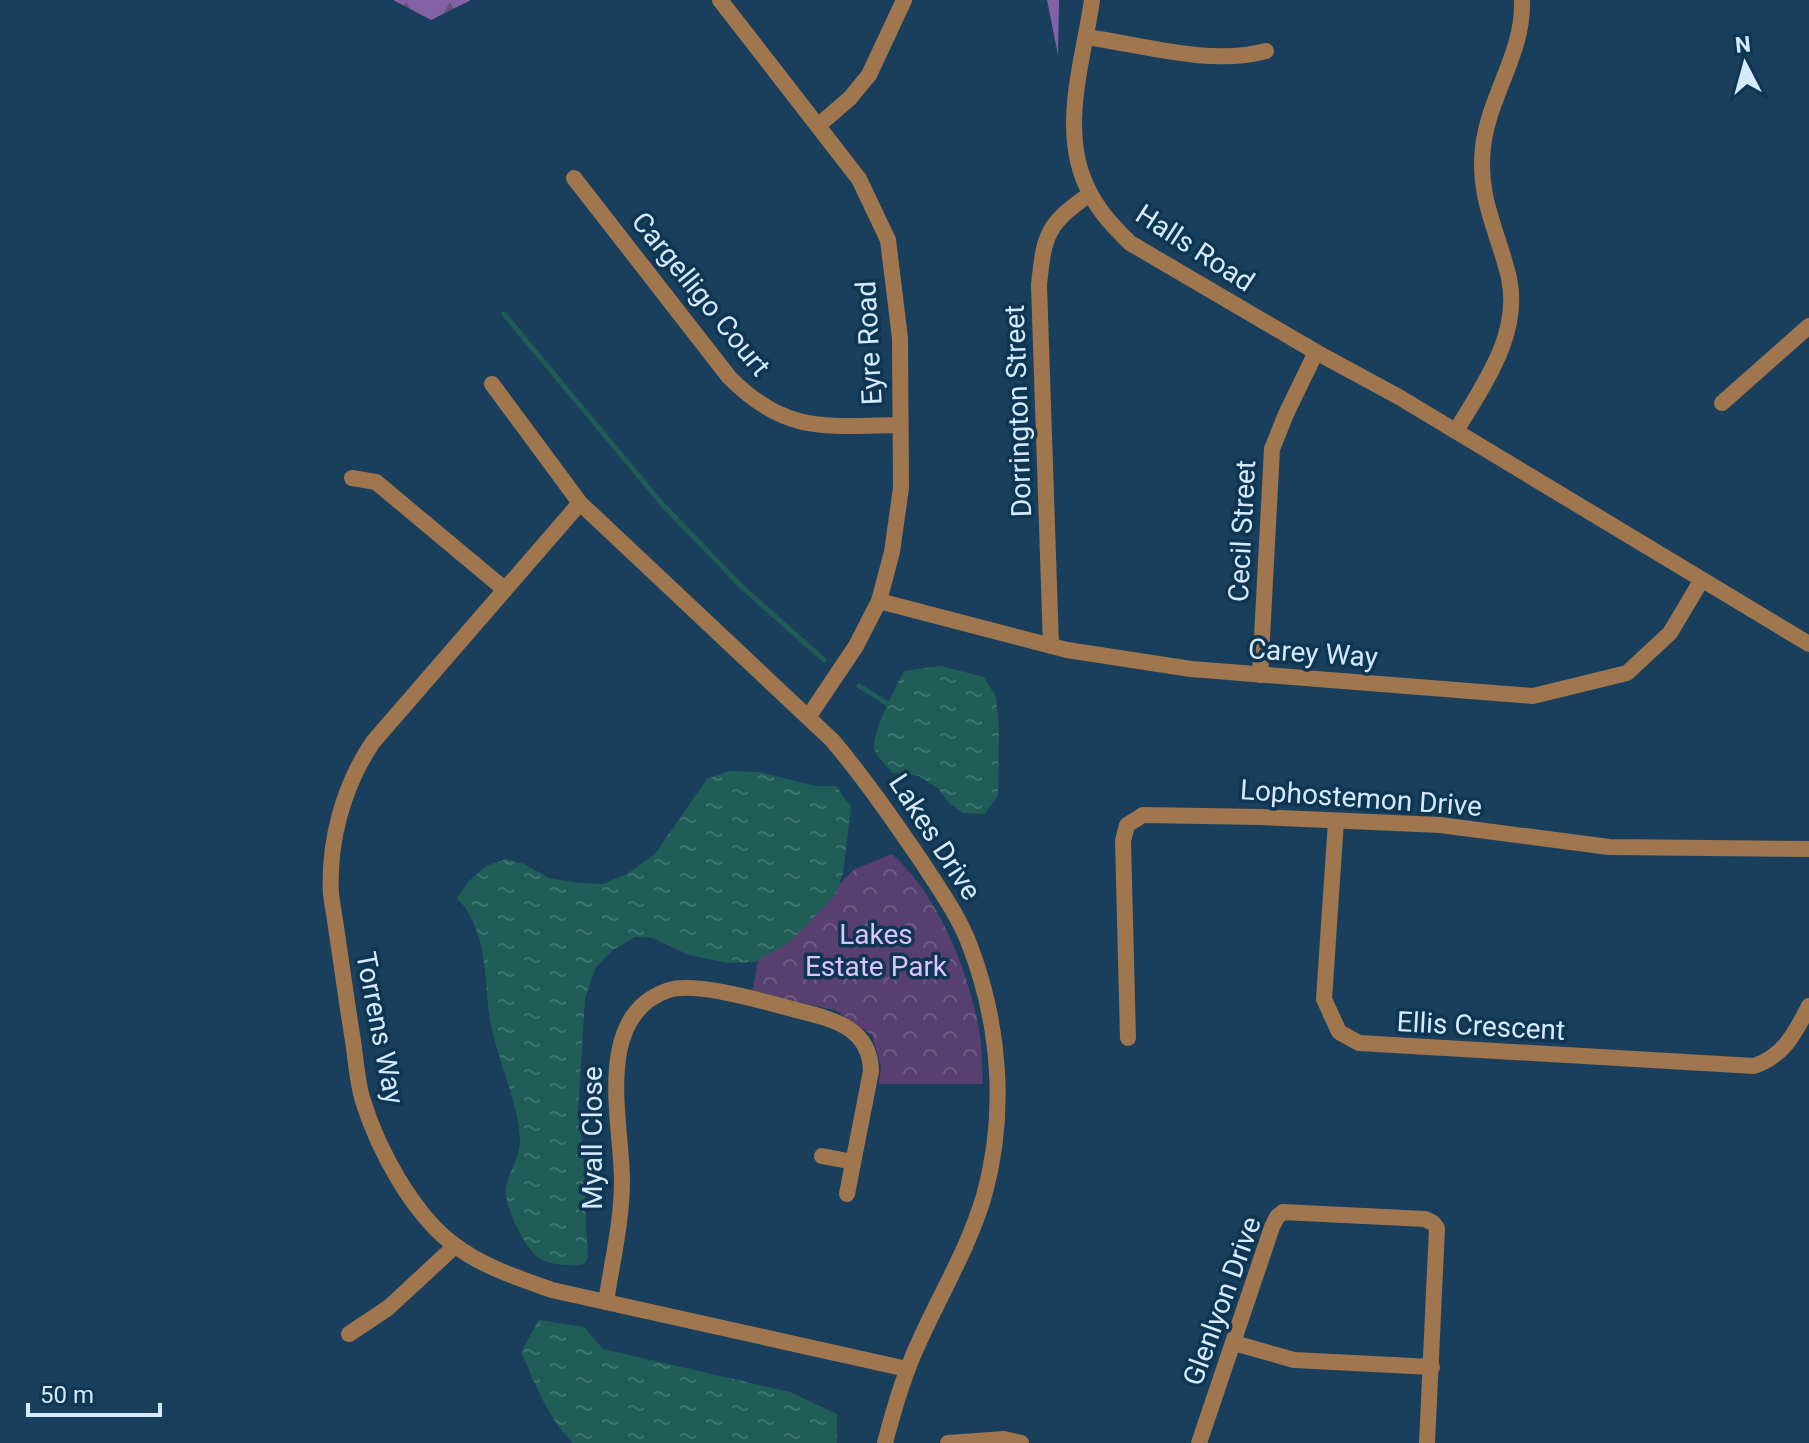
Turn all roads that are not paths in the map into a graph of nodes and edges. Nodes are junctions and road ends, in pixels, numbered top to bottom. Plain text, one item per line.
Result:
1 (720, 0) edge
2 (904, 0) edge
3 (1092, 0) edge
4 (1522, 0) edge
5 (1087, 37) junction
6 (1266, 51) dead end
7 (819, 125) junction
8 (574, 178) dead end
9 (1090, 194) junction
10 (1809, 326) edge
11 (1316, 352) junction
12 (492, 384) dead end
13 (1722, 403) dead end
14 (899, 425) junction
15 (1456, 431) junction
16 (352, 478) dead end
17 (580, 503) junction
18 (1701, 581) junction
19 (503, 588) junction
20 (879, 601) junction
21 (1809, 644) edge
22 (1051, 646) junction
23 (1260, 675) junction
24 (809, 716) junction
25 (1336, 821) junction
26 (1809, 849) edge
27 (1809, 1006) edge
28 (1128, 1038) dead end
29 (822, 1156) dead end
30 (853, 1162) junction
31 (847, 1194) dead end
32 (455, 1246) junction
33 (606, 1302) junction
34 (349, 1334) dead end
35 (1234, 1343) junction
36 (1432, 1367) junction
37 (907, 1369) junction
38 (885, 1443) edge
39 (948, 1443) edge
40 (1021, 1443) edge
41 (1199, 1443) edge
42 (1427, 1443) edge

1 - 7 street, Eyre Road
2 - 7 street
3 - 5 street, Halls Road
4 - 15 street
5 - 6 street
5 - 9 street, Halls Road
7 - 14 street, Eyre Road
8 - 14 street, Cargelligo Court
9 - 11 street, Halls Road
9 - 22 street, Dorrington Street
10 - 13 street
11 - 15 street, Halls Road
11 - 23 street, Cecil Street
12 - 17 street, Lakes Drive
14 - 20 street, Eyre Road
15 - 18 street, Halls Road
16 - 19 street
17 - 19 street, Torrens Way
17 - 24 street, Lakes Drive
18 - 21 street, Halls Road
18 - 23 street, Carey Way
19 - 32 street, Torrens Way
20 - 22 street, Carey Way
20 - 24 street, Eyre Road
22 - 23 street, Carey Way
24 - 37 street, Lakes Drive
25 - 26 street, Lophostemon Drive
25 - 27 street, Ellis Crescent
25 - 28 street, Lophostemon Drive
29 - 30 street
30 - 31 street, Myall Close
30 - 33 street, Myall Close
32 - 33 street, Torrens Way
32 - 34 street
33 - 37 street, Torrens Way
35 - 36 street
35 - 36 street, Glenlyon Drive
35 - 41 street, Glenlyon Drive
36 - 42 street, Glenlyon Drive
37 - 38 street, Lakes Drive
39 - 40 street

